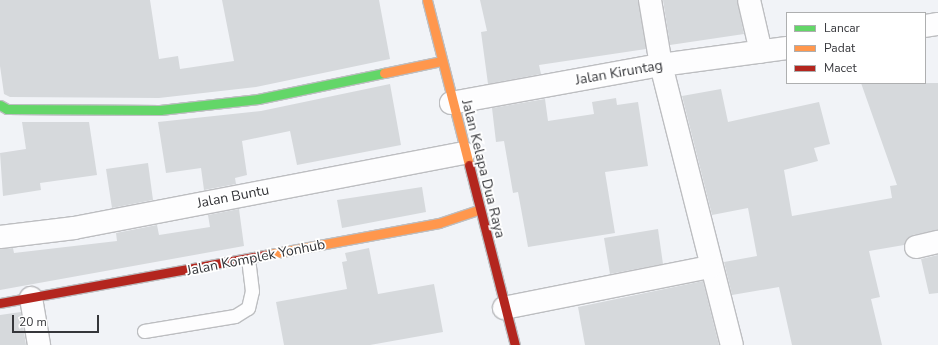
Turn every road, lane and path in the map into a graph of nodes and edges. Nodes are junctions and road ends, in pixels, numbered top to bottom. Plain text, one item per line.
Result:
1 (427, 0) edge
2 (650, 0) edge
3 (749, 0) edge
4 (938, 24) edge
5 (926, 26) edge
6 (786, 48) edge
7 (761, 52) junction
8 (441, 61) junction
9 (661, 65) junction
10 (451, 103) junction
11 (0, 105) edge
12 (464, 153) junction
13 (478, 210) junction
14 (0, 237) edge
15 (938, 242) edge
16 (916, 248) dead end
17 (248, 260) junction
18 (710, 267) junction
19 (31, 298) junction
20 (0, 303) edge
21 (504, 308) junction
22 (144, 332) dead end
23 (39, 345) edge
24 (515, 345) edge
25 (732, 345) edge

1 - 8 street, Jalan Kelapa Dua Raya
2 - 9 street
3 - 7 street
4 - 5 street
6 - 7 street, Jalan Kiruntag
7 - 9 street, Jalan Kiruntag
8 - 10 street, Jalan Kelapa Dua Raya
8 - 11 street
9 - 10 street, Jalan Kiruntag
9 - 18 street
10 - 12 street, Jalan Kelapa Dua Raya
12 - 13 street, Jalan Kelapa Dua Raya
12 - 14 street, Jalan Buntu
13 - 17 street, Jalan Komplek Yonhub
13 - 21 street, Jalan Kelapa Dua Raya
15 - 16 street
17 - 19 street, Jalan Komplek Yonhub
17 - 22 lane
18 - 21 street
18 - 25 street
19 - 20 street, Jalan Komplek Yonhub
19 - 23 street
21 - 24 street, Jalan Kelapa Dua Raya

